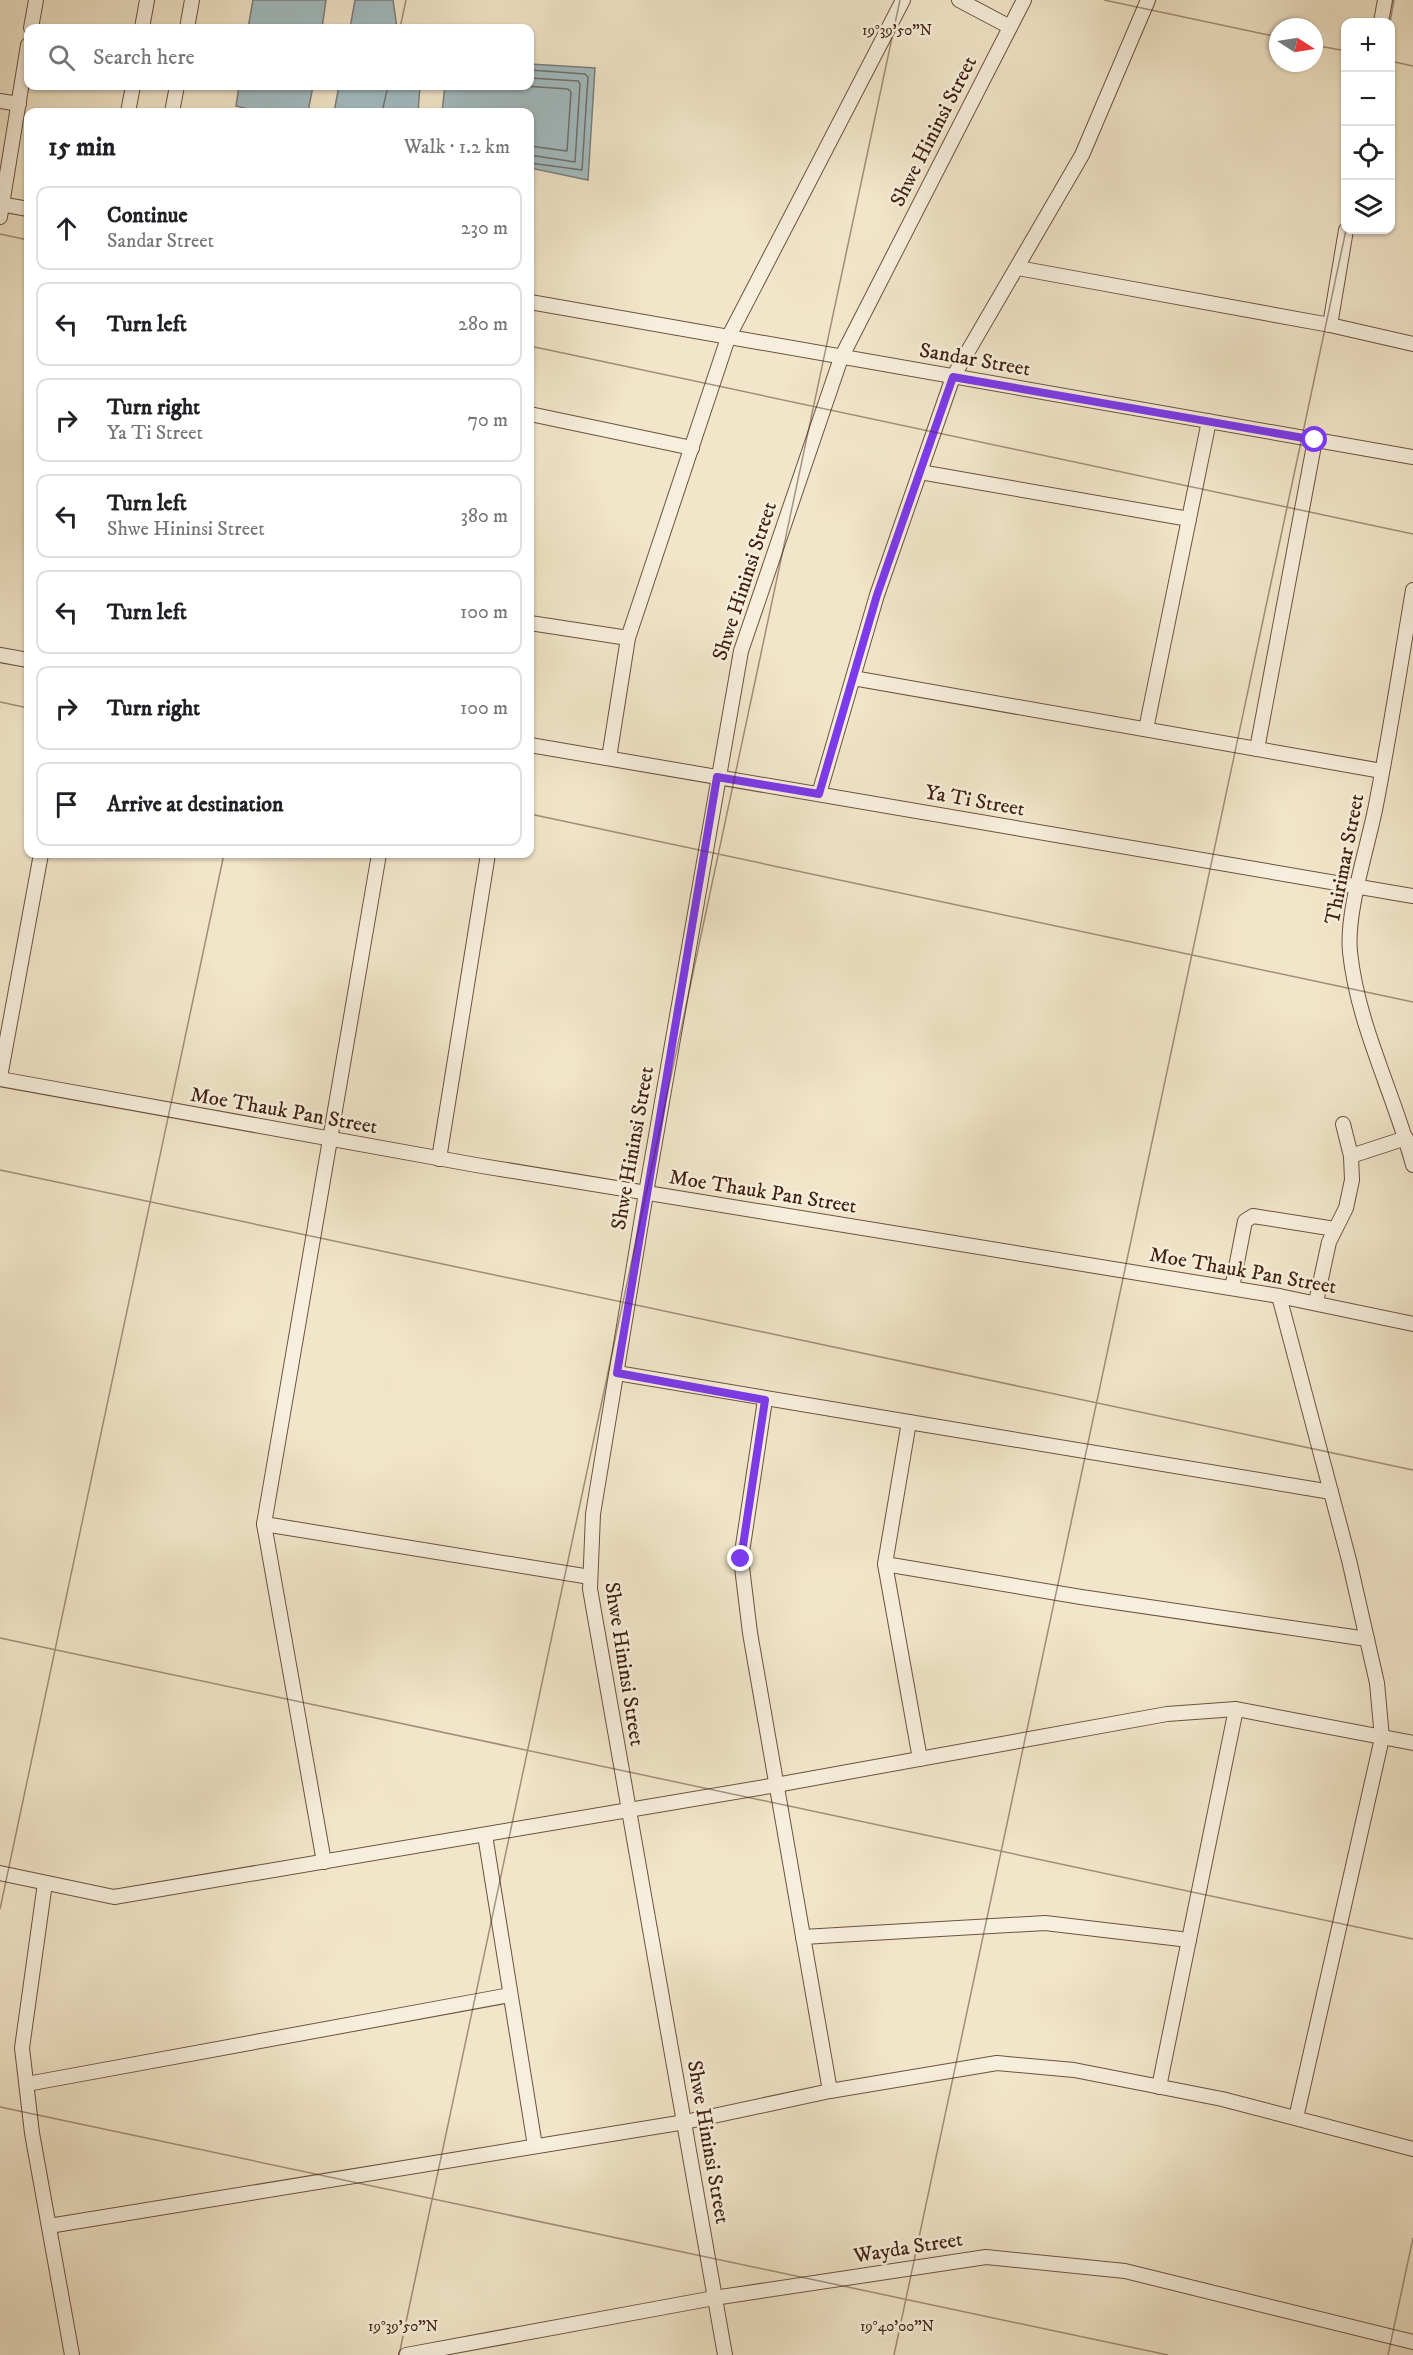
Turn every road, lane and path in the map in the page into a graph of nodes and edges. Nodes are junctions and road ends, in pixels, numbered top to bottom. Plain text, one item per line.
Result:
1 (36, 0) edge
2 (147, 0) edge
3 (192, 0) edge
4 (903, 0) edge
5 (959, 0) edge
6 (1024, 0) edge
7 (1148, 0) edge
8 (1385, 0) edge
9 (1382, 18) edge
10 (32, 24) edge
11 (143, 24) edge
12 (188, 24) edge
13 (1010, 27) junction
14 (24, 71) edge
15 (132, 90) edge
16 (176, 90) edge
17 (0, 101) edge
18 (19, 104) junction
19 (129, 108) edge
20 (173, 108) edge
21 (1, 209) edge
22 (24, 209) edge
23 (1345, 234) edge
24 (1018, 268) junction
25 (534, 303) edge
26 (1330, 325) junction
27 (728, 338) junction
28 (1413, 344) edge
29 (841, 358) junction
30 (953, 377) junction
31 (534, 415) edge
32 (1209, 421) junction
33 (1315, 440) junction
34 (692, 448) junction
35 (1413, 457) edge
36 (920, 472) junction
37 (1189, 519) junction
38 (1413, 590) edge
39 (534, 624) edge
40 (628, 638) junction
41 (0, 655) edge
42 (24, 659) edge
43 (853, 678) junction
44 (1146, 729) junction
45 (534, 746) edge
46 (1257, 749) junction
47 (609, 758) junction
48 (1382, 771) junction
49 (717, 777) junction
50 (819, 794) junction
51 (40, 858) edge
52 (378, 858) edge
53 (487, 858) edge
54 (1356, 887) junction
55 (1413, 896) edge
56 (0, 1078) edge
57 (1342, 1124) dead end
58 (1406, 1138) junction
59 (331, 1140) junction
60 (1351, 1156) junction
61 (439, 1159) junction
62 (1413, 1165) edge
63 (646, 1193) junction
64 (1335, 1229) junction
65 (1232, 1288) junction
66 (1279, 1296) junction
67 (1316, 1302) junction
68 (1413, 1324) edge
69 (617, 1373) junction
70 (765, 1400) junction
71 (909, 1422) junction
72 (1331, 1492) junction
73 (264, 1524) junction
74 (885, 1564) junction
75 (590, 1577) junction
76 (1367, 1639) junction
77 (1236, 1708) junction
78 (1382, 1738) junction
79 (1413, 1743) edge
80 (920, 1759) junction
81 (776, 1785) junction
82 (627, 1811) junction
83 (485, 1834) junction
84 (324, 1862) junction
85 (0, 1873) edge
86 (45, 1883) junction
87 (803, 1937) junction
88 (1189, 1940) junction
89 (510, 1995) junction
90 (27, 2084) junction
91 (1159, 2087) junction
92 (830, 2091) junction
93 (1296, 2118) junction
94 (685, 2122) junction
95 (535, 2146) junction
96 (1413, 2149) edge
97 (49, 2226) junction
98 (714, 2298) junction
99 (1413, 2342) edge
100 (72, 2355) edge
101 (406, 2355) edge
102 (725, 2355) edge

1 - 10 street
2 - 11 street
3 - 12 street
4 - 27 street
5 - 13 street
6 - 13 street, Shwe Hininsi Street
7 - 24 street
8 - 9 street
13 - 29 street, Shwe Hininsi Street
14 - 18 street
15 - 19 street
16 - 20 street
17 - 18 street
18 - 21 street
21 - 22 street
23 - 26 street
24 - 26 street
24 - 30 street
25 - 27 street, Sandar Street
26 - 28 street
27 - 29 street, Sandar Street
27 - 34 street
29 - 30 street, Sandar Street
29 - 49 street, Shwe Hininsi Street
30 - 32 street, Sandar Street
30 - 36 street
31 - 34 street
32 - 33 street, Sandar Street
32 - 37 street
33 - 35 street, Sandar Street
33 - 46 street
34 - 40 street
36 - 37 street
36 - 43 street
37 - 44 street
38 - 48 street, Thirimar Street
39 - 40 street
40 - 47 street
41 - 42 street
43 - 44 street
43 - 50 street
44 - 46 street
45 - 47 street, Ya Ti Street
46 - 48 street
47 - 49 street, Ya Ti Street
48 - 54 street, Thirimar Street
49 - 50 street, Ya Ti Street
49 - 63 street, Shwe Hininsi Street
50 - 54 street, Ya Ti Street
51 - 56 street
52 - 59 street
53 - 61 street
54 - 55 street, Ya Ti Street
54 - 58 street, Thirimar Street
56 - 59 street, Moe Thauk Pan Street
57 - 60 street
58 - 60 street
58 - 62 street, Thirimar Street
59 - 61 street, Moe Thauk Pan Street
59 - 73 street
60 - 64 street
61 - 63 street, Moe Thauk Pan Street
63 - 65 street, Moe Thauk Pan Street
63 - 69 street, Shwe Hininsi Street
64 - 65 street
64 - 67 street
65 - 66 street, Moe Thauk Pan Street
66 - 67 street, Moe Thauk Pan Street
66 - 72 street
67 - 68 street, Moe Thauk Pan Street
69 - 70 street
69 - 75 street, Shwe Hininsi Street
70 - 71 street
70 - 81 street
71 - 72 street
71 - 74 street
72 - 76 street
73 - 75 street
73 - 84 street
74 - 76 street
74 - 80 street
75 - 82 street, Shwe Hininsi Street
76 - 78 street
77 - 78 street
77 - 80 street
77 - 88 street
78 - 79 street
78 - 93 street
80 - 81 street
81 - 82 street
81 - 87 street
82 - 83 street
82 - 94 street, Shwe Hininsi Street
83 - 84 street
83 - 89 street
84 - 86 street
85 - 86 street
86 - 90 street
87 - 88 street
87 - 92 street
88 - 91 street
89 - 90 street
89 - 95 street
90 - 97 street
91 - 92 street
91 - 93 street
92 - 94 street
93 - 96 street
94 - 95 street
94 - 98 street, Shwe Hininsi Street
95 - 97 street
97 - 100 street
98 - 99 street, Wayda Street
98 - 101 street, Wayda Street
98 - 102 street, Shwe Hininsi Street

